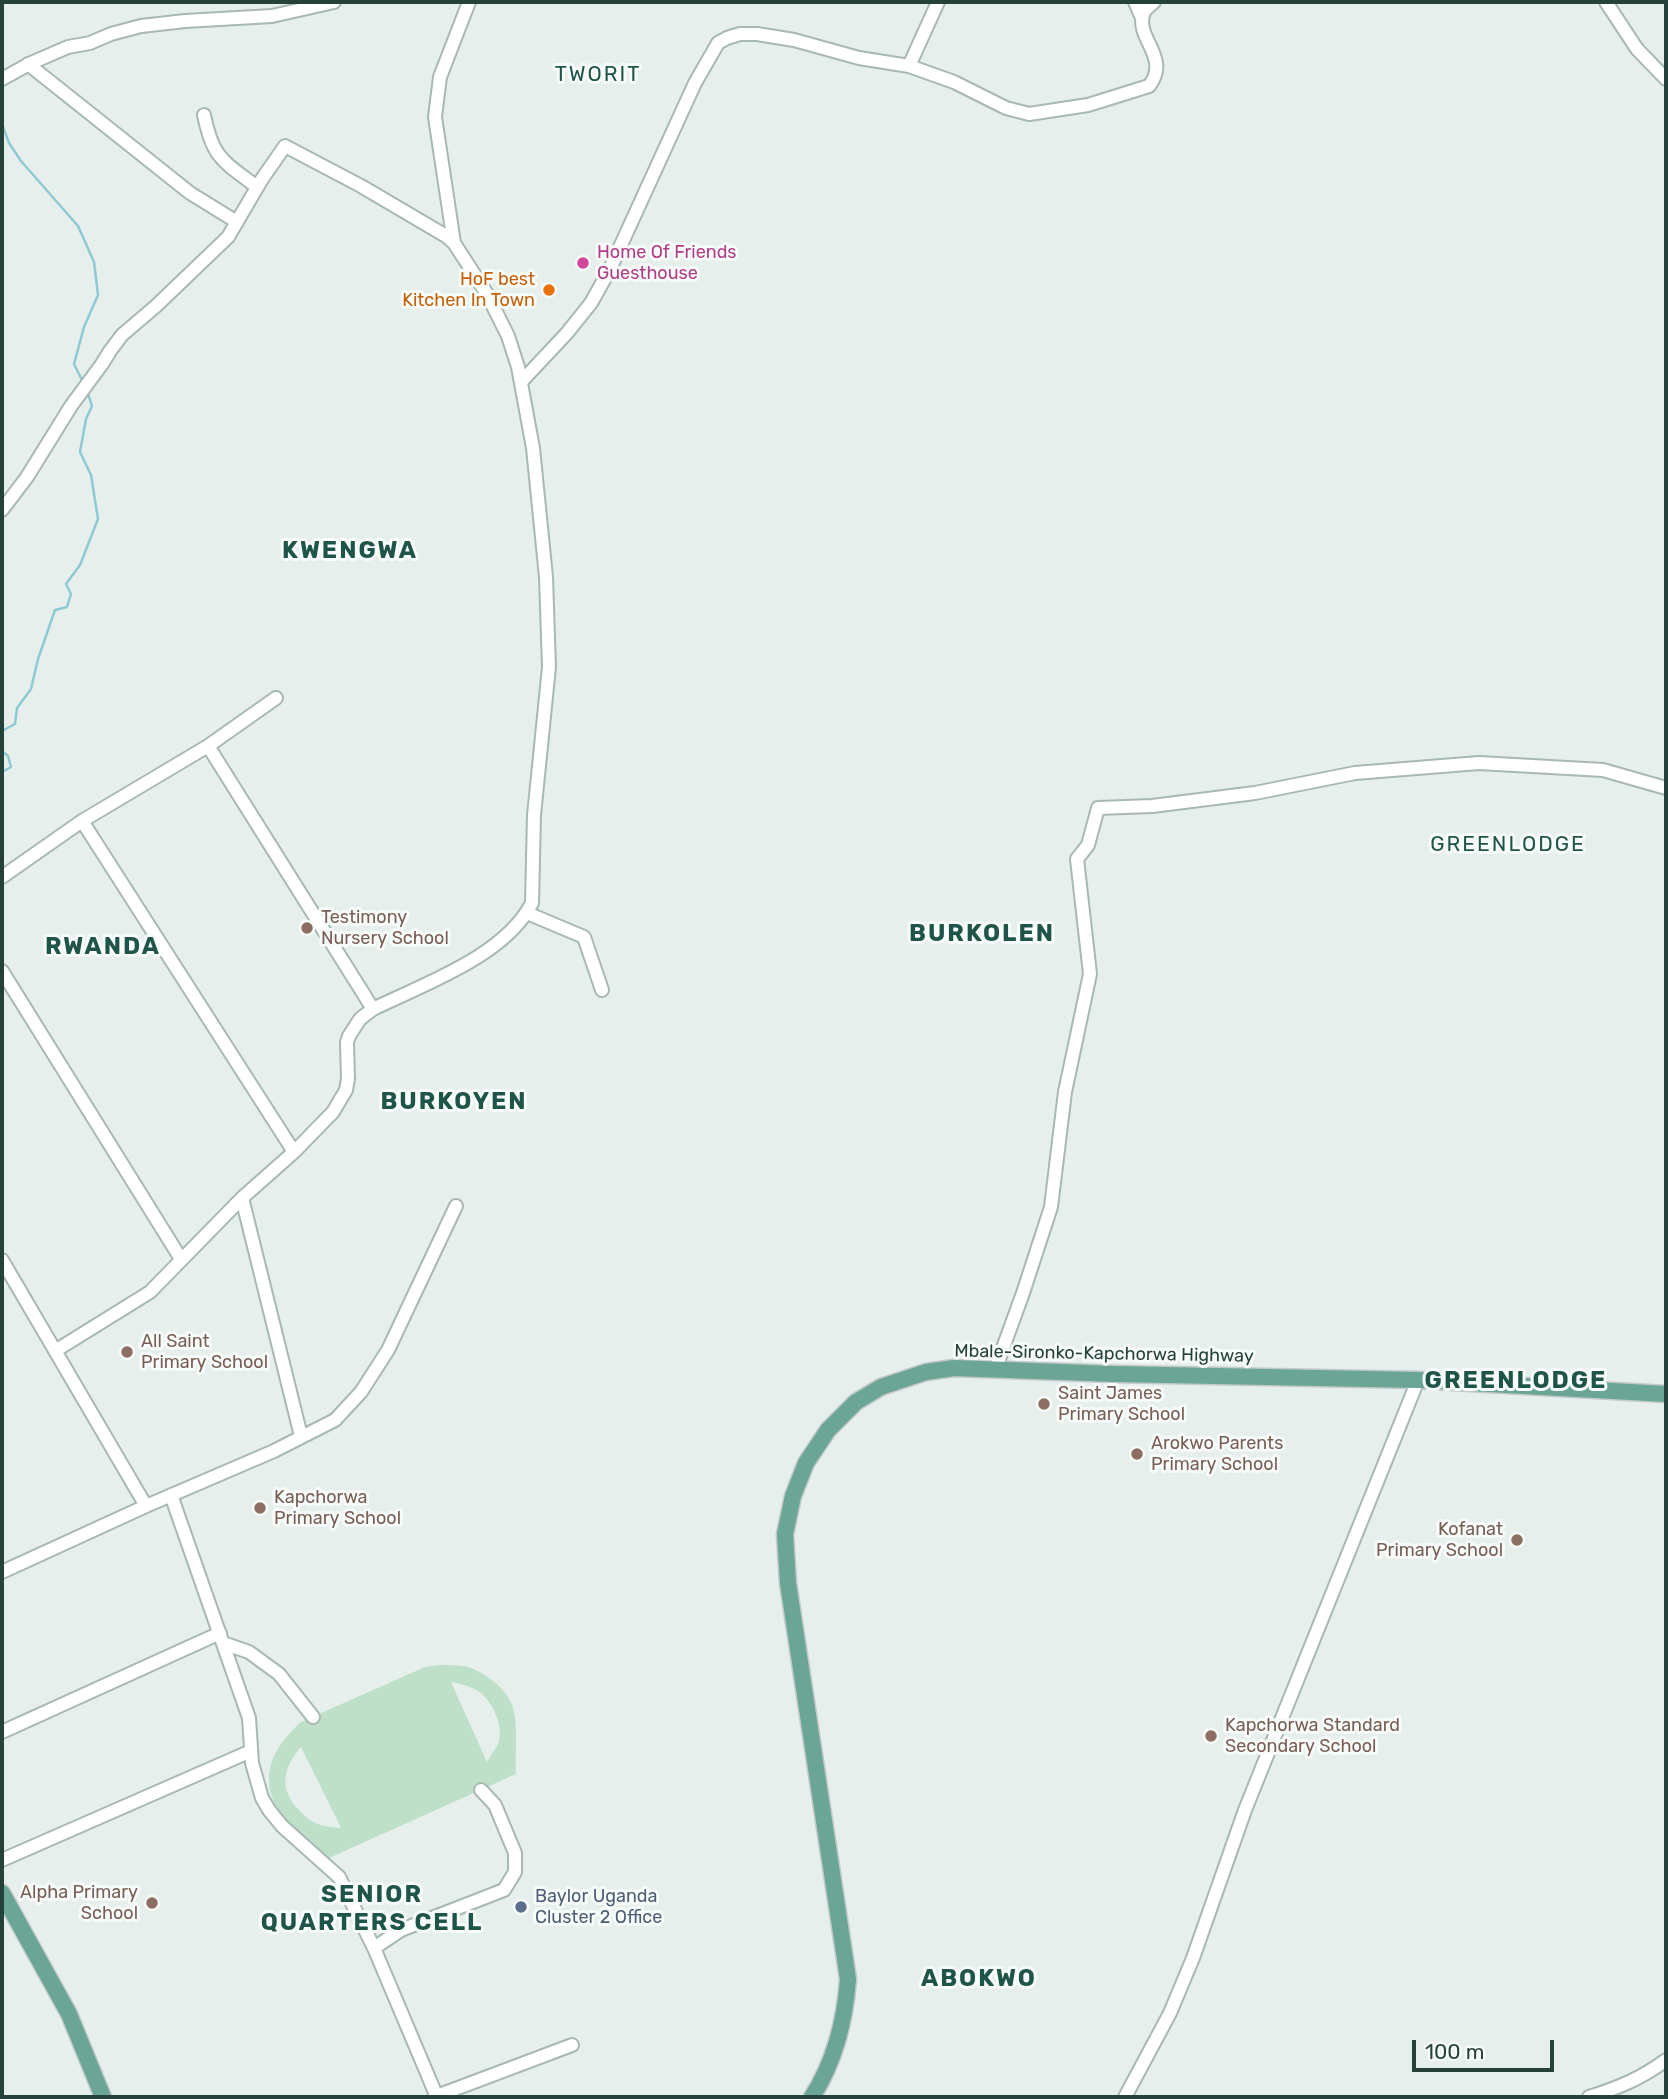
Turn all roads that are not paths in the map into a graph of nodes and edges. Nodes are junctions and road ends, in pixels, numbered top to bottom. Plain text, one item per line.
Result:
1 (334, 2) edge
2 (469, 2) edge
3 (938, 2) edge
4 (1135, 2) edge
5 (1154, 2) edge
6 (1606, 2) edge
7 (1142, 18) junction
8 (28, 64) junction
9 (909, 66) junction
10 (2, 79) edge
11 (1666, 79) edge
12 (204, 115) dead end
13 (257, 187) junction
14 (237, 222) junction
15 (454, 243) junction
16 (521, 382) junction
17 (2, 510) edge
18 (276, 698) dead end
19 (208, 746) junction
20 (1666, 788) edge
21 (82, 821) junction
22 (2, 877) edge
23 (527, 913) junction
24 (2, 971) edge
25 (601, 990) dead end
26 (373, 1009) junction
27 (294, 1152) junction
28 (242, 1198) junction
29 (456, 1206) dead end
30 (181, 1259) junction
31 (2, 1260) edge
32 (55, 1351) junction
33 (995, 1370) junction
34 (1418, 1380) junction
35 (1666, 1394) edge
36 (302, 1436) junction
37 (171, 1496) junction
38 (146, 1506) junction
39 (3, 1568) edge
40 (221, 1638) junction
41 (313, 1717) dead end
42 (2, 1732) edge
43 (251, 1751) junction
44 (481, 1790) dead end
45 (2, 1860) edge
46 (2, 1893) edge
47 (374, 1948) junction
48 (572, 2045) dead end
49 (1666, 2060) edge
50 (103, 2097) edge
51 (436, 2097) edge
52 (812, 2097) edge
53 (1125, 2097) edge
54 (1589, 2097) edge

1 - 8 street
2 - 15 street
3 - 9 street
4 - 7 street
5 - 7 street
6 - 11 street
7 - 9 street
8 - 10 street
8 - 14 street
9 - 16 street
12 - 13 street
13 - 14 street
13 - 15 street
14 - 17 street
15 - 16 street
16 - 23 street
18 - 19 street
19 - 21 street
19 - 26 street
20 - 33 street
21 - 22 street
21 - 27 street
23 - 25 street
23 - 26 street
24 - 30 street
26 - 27 street
27 - 28 street
28 - 30 street
28 - 36 street
29 - 36 street
30 - 32 street
31 - 32 street
32 - 38 street
33 - 34 main road, Mbale-Sironko-Kapchorwa Highway
33 - 52 main road, Mbale-Sironko-Kapchorwa Highway
34 - 35 main road, Mbale-Sironko-Kapchorwa Highway
34 - 53 street
36 - 37 street
37 - 38 street
37 - 40 street
38 - 39 street
40 - 41 street
40 - 42 street
40 - 43 street
43 - 45 street
43 - 47 street
44 - 47 street
46 - 50 main road
47 - 51 street
48 - 51 street
49 - 54 street

